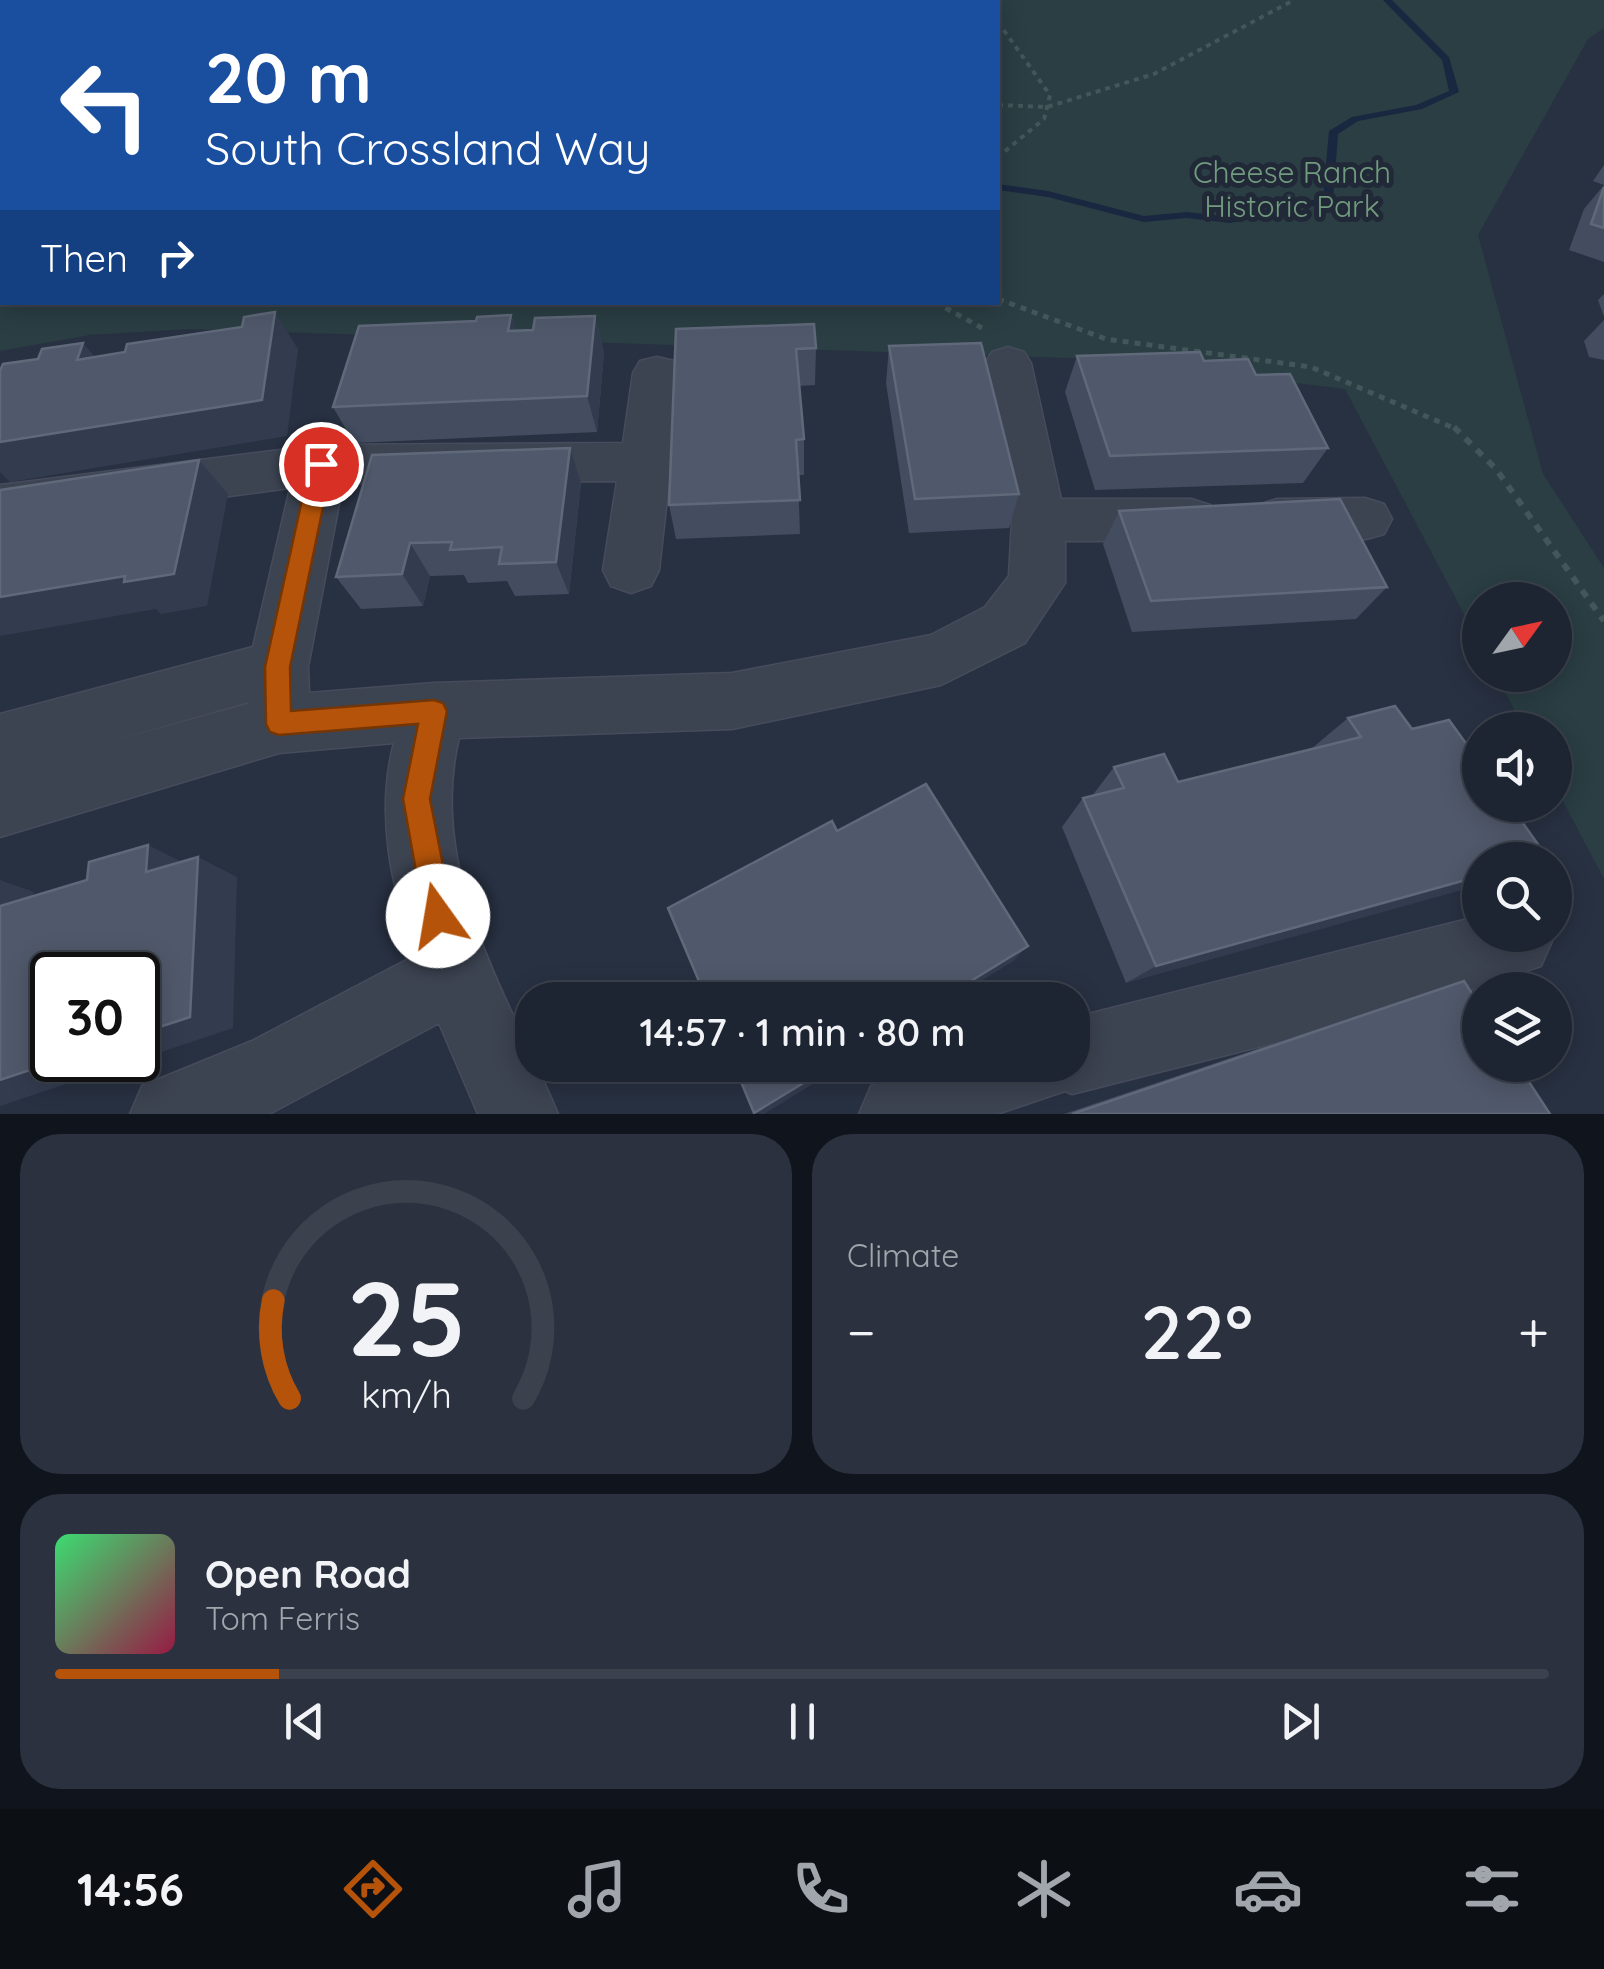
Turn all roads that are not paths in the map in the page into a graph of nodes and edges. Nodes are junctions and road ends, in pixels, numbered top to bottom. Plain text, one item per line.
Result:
1 (1008, 363) dead end
2 (657, 373) dead end
3 (645, 462) junction
4 (321, 464) junction
5 (0, 506) edge
6 (1039, 520) junction
7 (1365, 520) dead end
8 (631, 570) dead end
9 (278, 695) junction
10 (434, 711) junction
11 (0, 744) edge
12 (0, 804) edge
13 (1480, 952) edge
14 (454, 973) junction
15 (1090, 1052) edge
16 (973, 1082) edge
17 (170, 1114) edge
18 (518, 1114) edge
19 (900, 1114) edge

1 - 6 street
2 - 3 street
3 - 4 street
3 - 8 street
4 - 5 street
4 - 9 street
6 - 7 street
6 - 10 street
9 - 10 street
9 - 11 street
9 - 12 street
10 - 14 street
13 - 15 street
14 - 17 street
14 - 18 street
16 - 19 street

